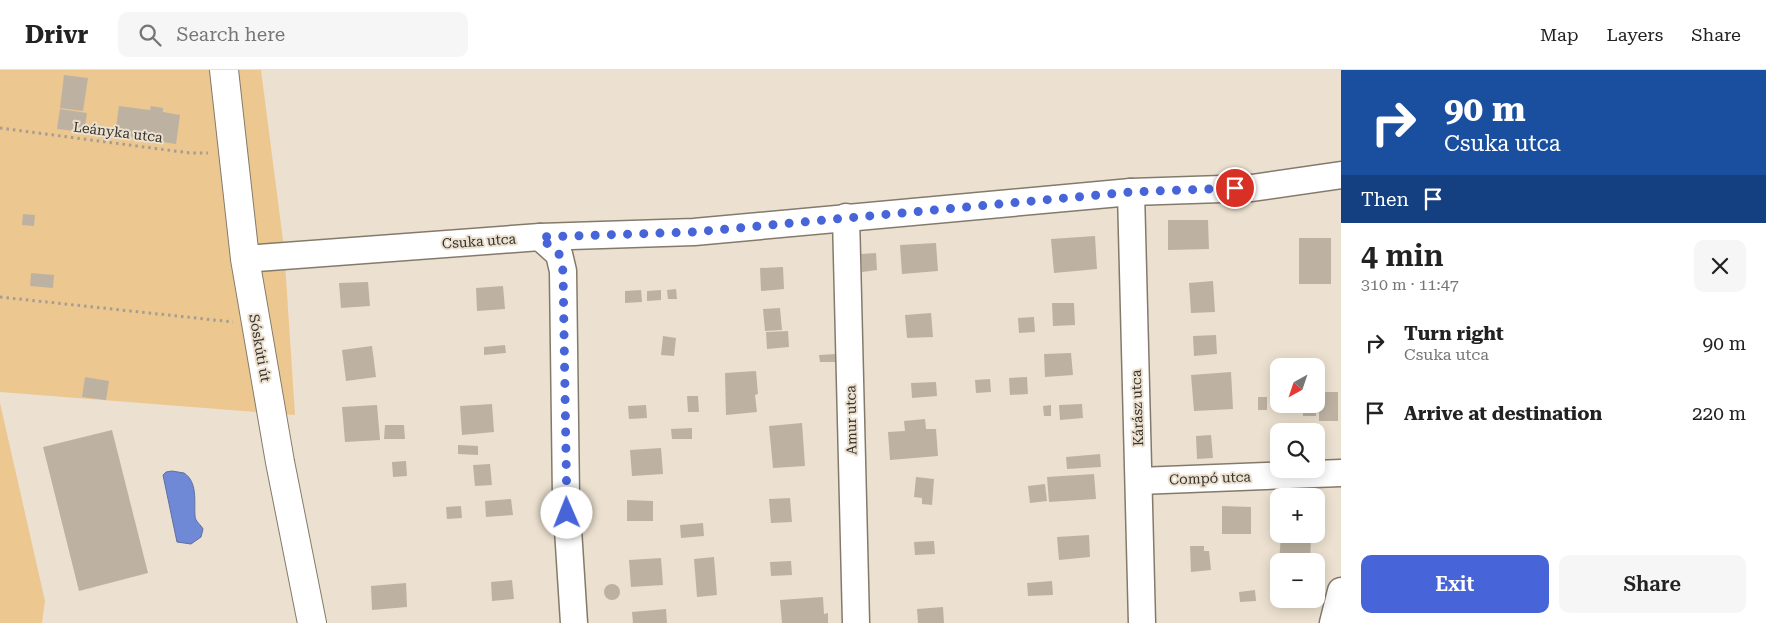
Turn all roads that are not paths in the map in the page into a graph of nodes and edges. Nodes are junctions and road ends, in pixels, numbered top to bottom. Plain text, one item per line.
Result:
1 (224, 70) edge
2 (1341, 175) edge
3 (1131, 192) junction
4 (846, 217) junction
5 (540, 237) junction
6 (245, 259) junction
7 (1341, 473) edge
8 (1139, 481) junction
9 (1341, 591) edge
10 (312, 623) edge
11 (574, 623) edge
12 (856, 623) edge
13 (1142, 623) edge
14 (1333, 623) edge

1 - 6 main road, Sóskúti út
2 - 3 street, Csuka utca
3 - 4 street, Csuka utca
3 - 8 street, Kárász utca
4 - 5 street, Csuka utca
4 - 12 street, Amur utca
5 - 6 street, Csuka utca
5 - 11 street
6 - 10 main road, Sóskúti út
7 - 8 street, Compó utca
8 - 13 street, Kárász utca
9 - 14 street

